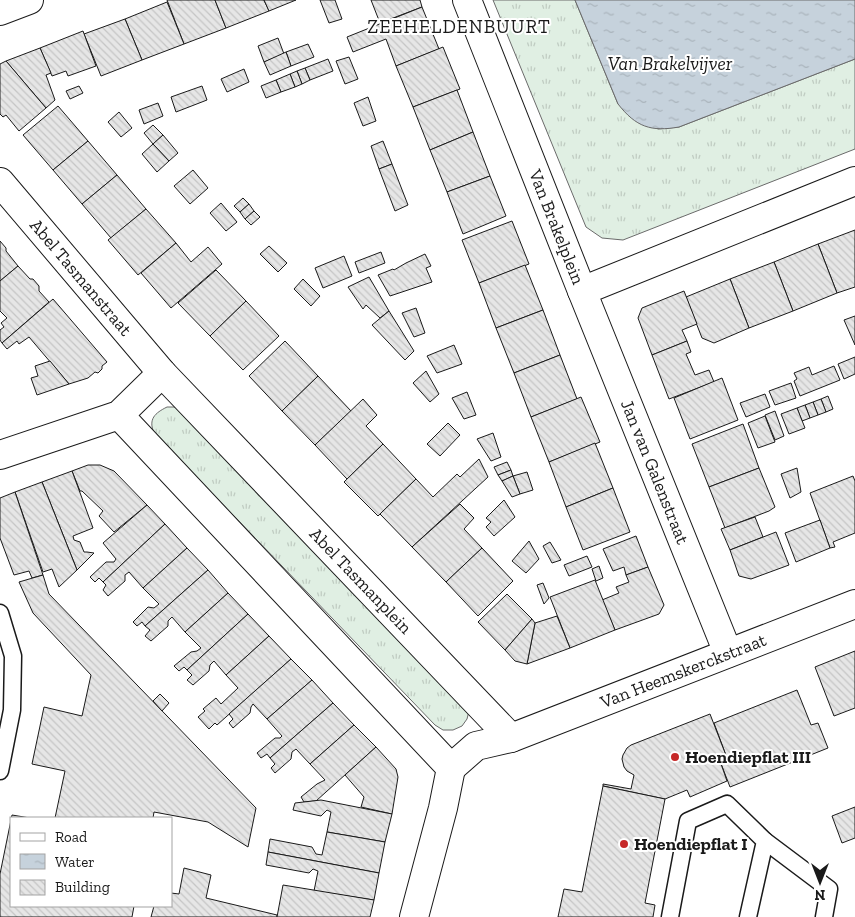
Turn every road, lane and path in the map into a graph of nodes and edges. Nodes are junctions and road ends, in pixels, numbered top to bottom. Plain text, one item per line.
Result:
1 (29, 0) edge
2 (467, 0) edge
3 (0, 11) edge
4 (855, 181) edge
5 (0, 182) edge
6 (582, 290) junction
7 (162, 373) junction
8 (119, 416) junction
9 (0, 455) edge
10 (855, 604) edge
11 (0, 613) edge
12 (728, 654) junction
13 (511, 738) junction
14 (450, 768) junction
15 (0, 771) edge
16 (765, 841) junction
17 (414, 917) edge
18 (670, 917) edge
19 (748, 917) edge
20 (824, 917) edge

1 - 3 street
2 - 6 street, Van Brakelplein
4 - 6 street, Van Brakelplein
5 - 7 street, Abel Tasmanstraat
6 - 12 street, Jan van Galenstraat
7 - 8 street
7 - 13 street, Abel Tasmanplein
8 - 9 street
8 - 14 street
10 - 12 street, Van Heemskerckstraat
11 - 15 lane
12 - 13 street, Van Heemskerckstraat
13 - 14 street
14 - 17 street
16 - 18 lane
16 - 19 lane
16 - 20 lane

